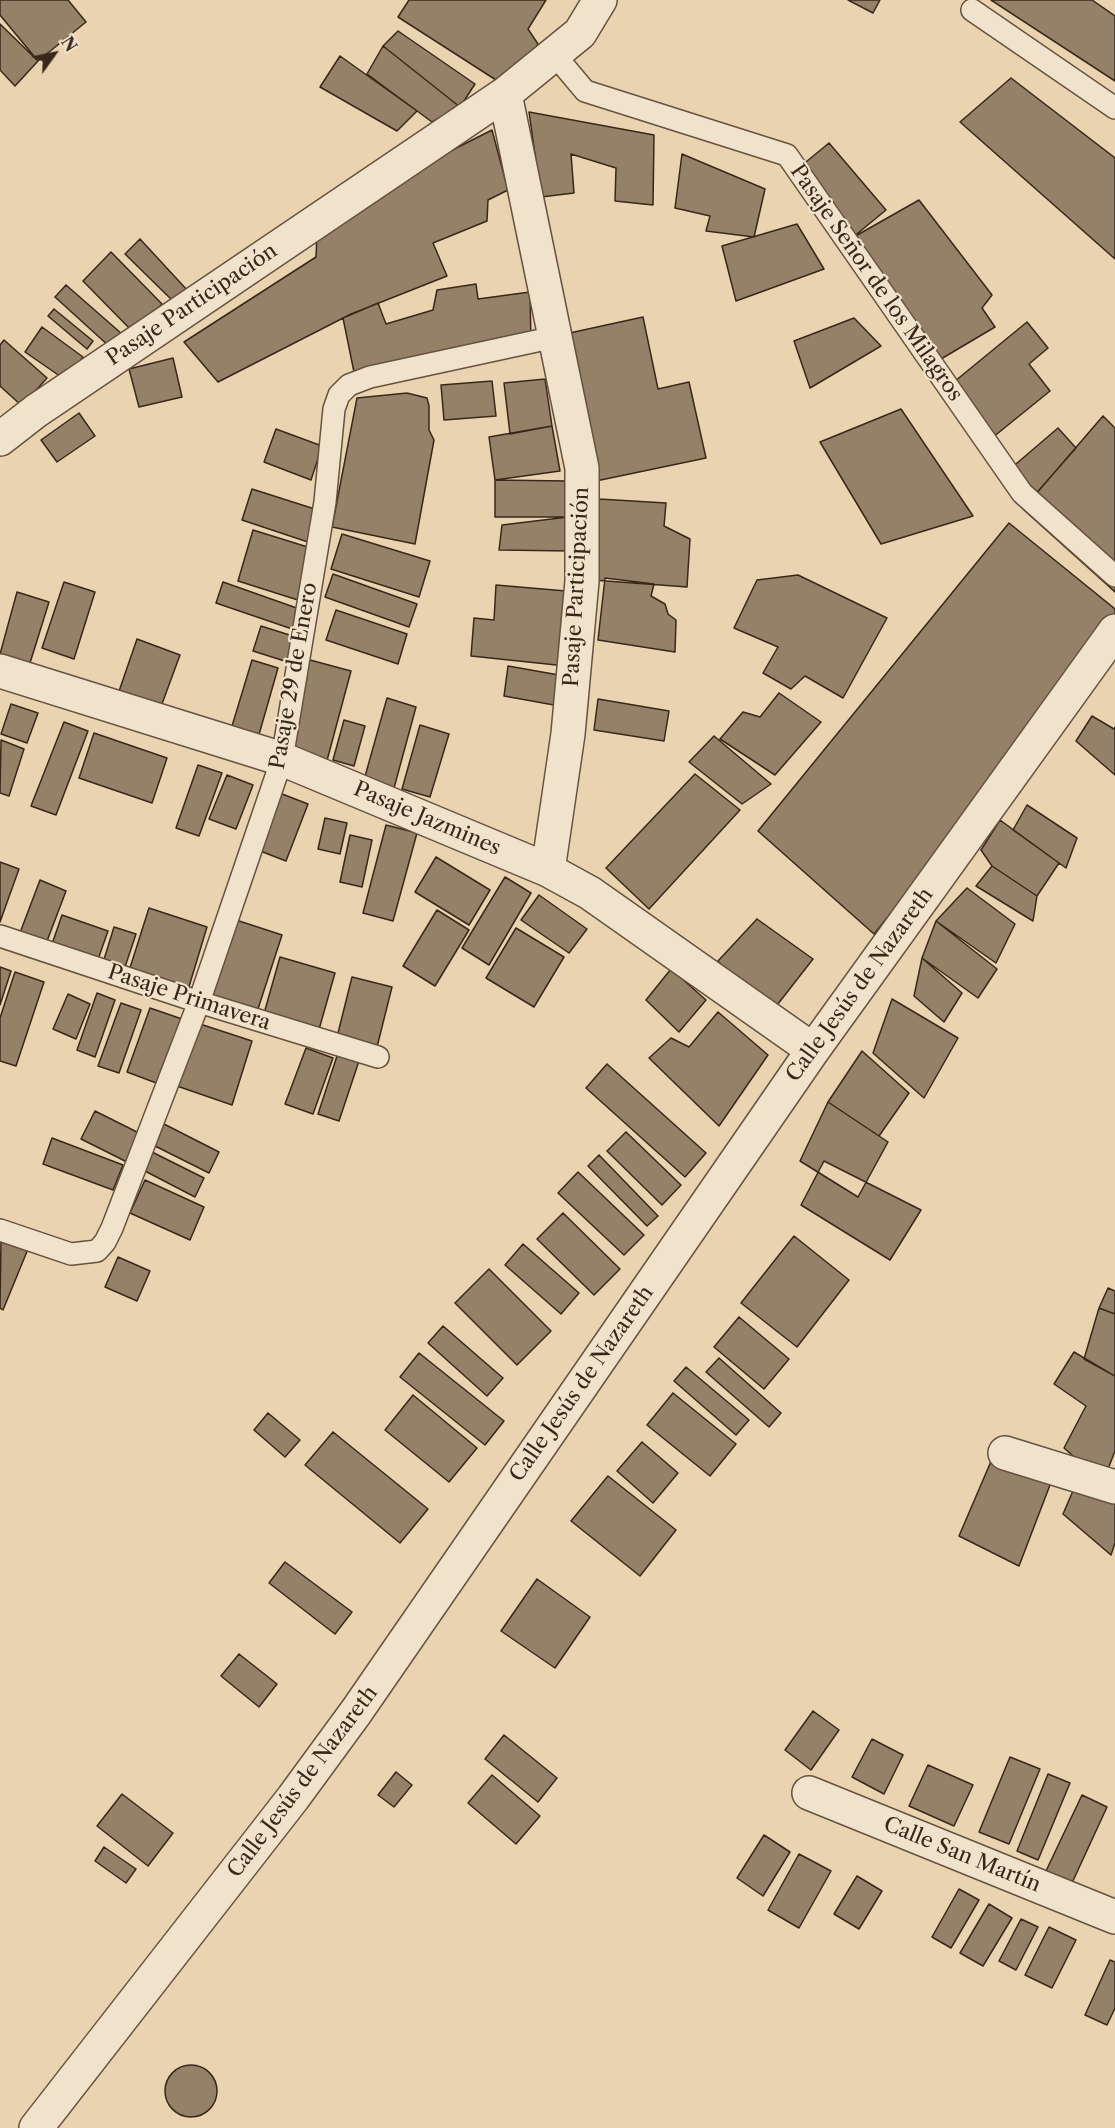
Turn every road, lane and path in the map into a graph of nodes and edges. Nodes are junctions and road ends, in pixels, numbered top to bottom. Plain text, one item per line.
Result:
1 (600, 0) edge
2 (972, 9) dead end
3 (554, 54) junction
4 (505, 94) junction
5 (1115, 108) edge
6 (555, 337) junction
7 (0, 439) edge
8 (1115, 576) edge
9 (1115, 631) edge
10 (0, 671) edge
11 (282, 759) junction
12 (548, 870) junction
13 (0, 936) edge
14 (199, 1002) junction
15 (813, 1050) junction
16 (378, 1058) dead end
17 (0, 1230) edge
18 (1005, 1453) dead end
19 (1115, 1487) edge
20 (809, 1793) dead end
21 (1115, 1917) edge
22 (36, 2128) edge

1 - 3 street, Pasaje Participación
2 - 5 lane
3 - 4 street, Pasaje Participación
3 - 8 lane, Pasaje Señor de los Milagros
4 - 6 street, Pasaje Participación
4 - 7 street, Pasaje Participación
6 - 11 lane, Pasaje 29 de Enero
6 - 12 street, Pasaje Participación
9 - 15 street, Calle Jesús de Nazareth
10 - 11 street, Pasaje Jazmines
11 - 12 street, Pasaje Jazmines
11 - 14 lane, Pasaje 29 de Enero
12 - 15 street, Pasaje Jazmines
13 - 14 lane, Pasaje Primavera
14 - 16 lane, Pasaje Primavera
14 - 17 lane, Pasaje 29 de Enero
15 - 22 street, Calle Jesús de Nazareth
18 - 19 street
20 - 21 street, Calle San Martín

